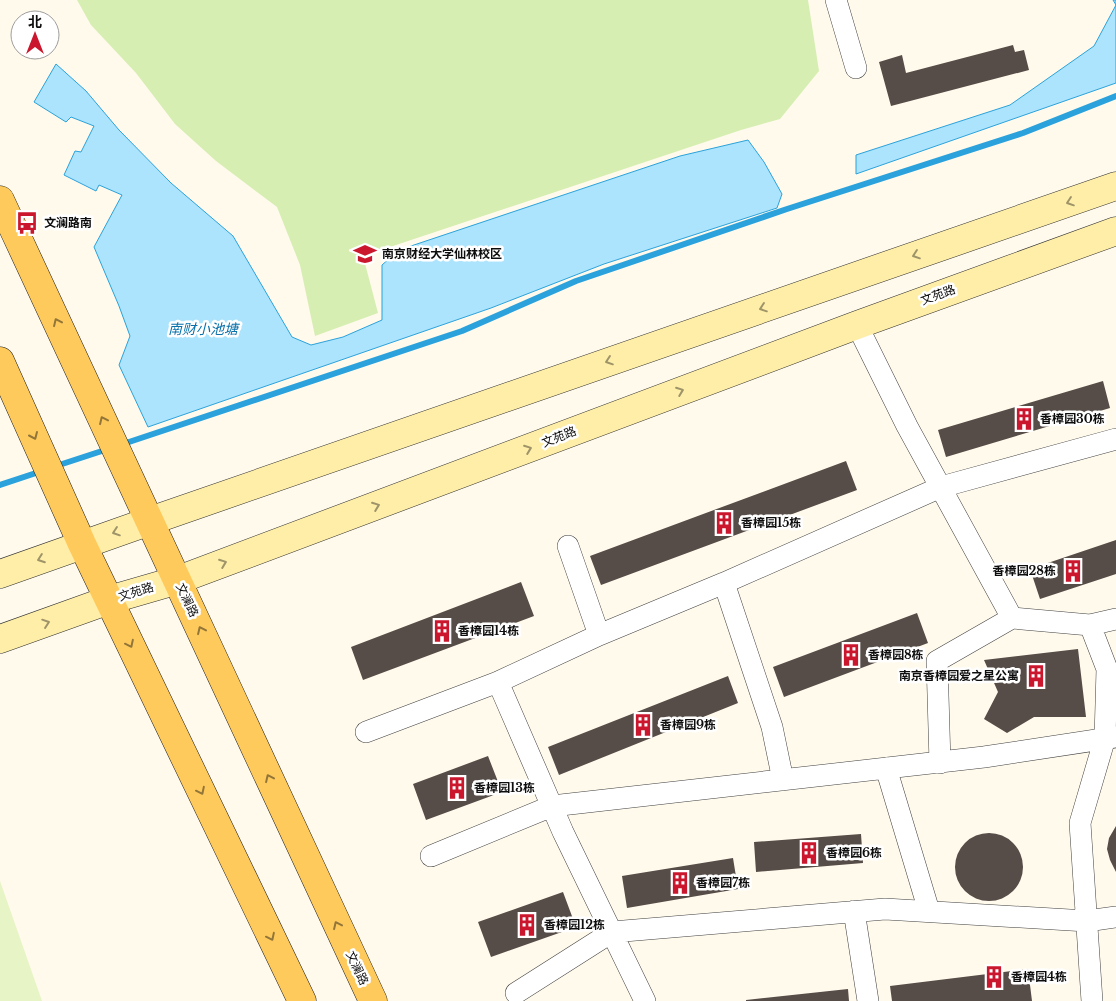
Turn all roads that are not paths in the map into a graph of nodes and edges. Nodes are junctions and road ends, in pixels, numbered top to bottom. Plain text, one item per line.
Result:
1 (836, 0) edge
2 (856, 68) dead end
3 (1116, 186) edge
4 (0, 200) edge
5 (1116, 231) edge
6 (857, 325) junction
7 (0, 361) edge
8 (1116, 438) edge
9 (941, 488) junction
10 (150, 520) junction
11 (82, 544) junction
12 (568, 546) dead end
13 (0, 574) edge
14 (178, 580) junction
15 (724, 583) junction
16 (109, 600) junction
17 (1012, 618) junction
18 (1116, 619) edge
19 (1090, 624) junction
20 (599, 635) junction
21 (0, 639) edge
22 (498, 682) junction
23 (366, 732) dead end
24 (1111, 738) edge
25 (940, 763) junction
26 (886, 768) junction
27 (783, 780) junction
28 (552, 806) junction
29 (431, 856) dead end
30 (854, 911) junction
31 (929, 911) junction
32 (1116, 917) edge
33 (1087, 921) junction
34 (612, 932) junction
35 (516, 993) dead end
36 (302, 1001) edge
37 (373, 1001) edge
38 (645, 1001) edge
39 (868, 1001) edge
40 (1092, 1001) edge

1 - 2 street
3 -> 10 main road
10 -> 4 main road, 文澜路
5 - 6 main road, 文苑路
6 - 9 street
14 -> 6 main road, 文苑路
7 -> 11 main road
8 - 9 street
9 - 15 street
9 - 17 street
10 -> 11 main road
10 - 14 main road, 文澜路
11 -> 13 main road
11 - 16 main road
12 - 20 street
14 - 16 main road, 文苑路
37 -> 14 main road, 文澜路
15 - 20 street
15 - 27 street
21 -> 16 main road, 文苑路
16 -> 36 main road
17 - 19 street
17 - 25 street
18 - 19 street
19 - 24 street
20 - 22 street
22 - 23 street
22 - 28 street
24 - 25 street
24 - 33 street
25 - 26 street
26 - 27 street
26 - 31 street
27 - 28 street
28 - 29 street
28 - 34 street
30 - 31 street
30 - 34 street
30 - 39 street
31 - 33 street
32 - 33 street
33 - 40 street
34 - 35 street
34 - 38 street

